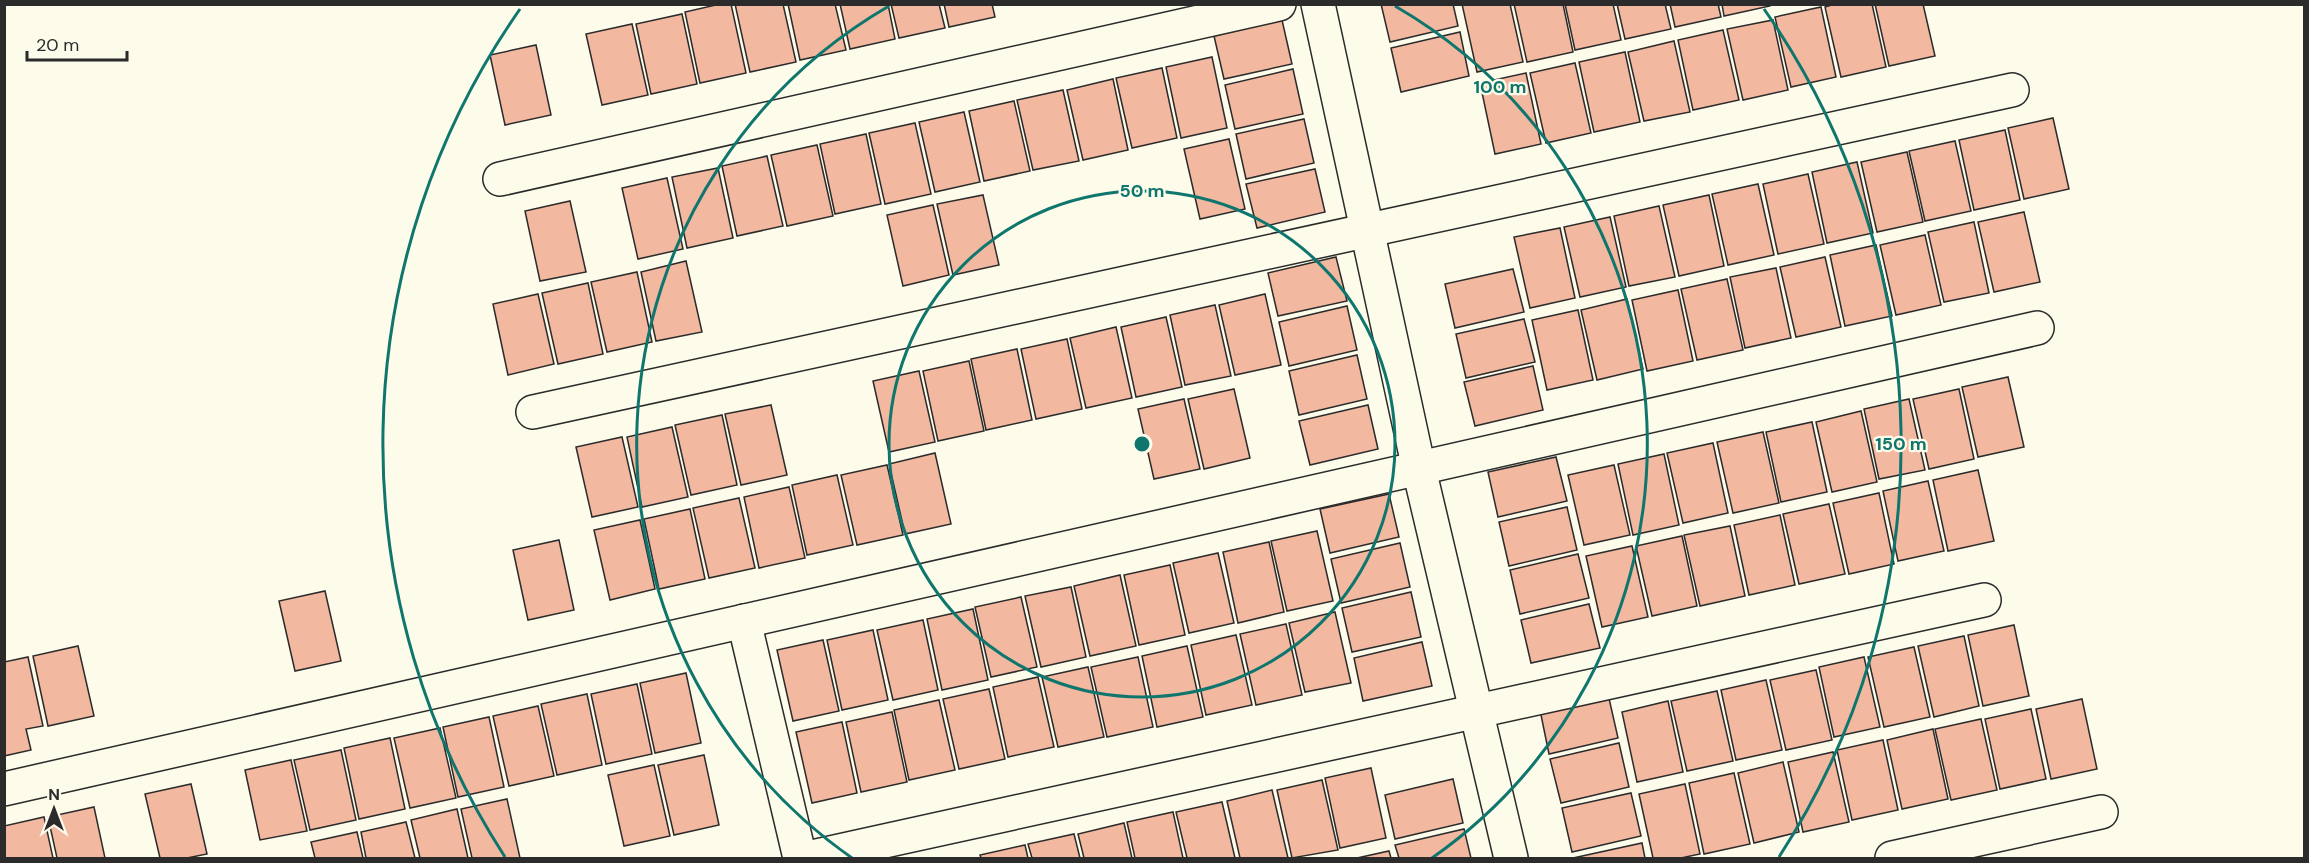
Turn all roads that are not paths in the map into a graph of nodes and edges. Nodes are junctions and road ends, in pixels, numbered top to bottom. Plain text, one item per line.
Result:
1 (1279, 4) edge
2 (1318, 4) edge
3 (2012, 90) dead end
4 (500, 179) dead end
5 (1367, 230) junction
6 (2037, 328) dead end
7 (533, 412) dead end
8 (1419, 469) junction
9 (1984, 600) dead end
10 (744, 621) junction
11 (1476, 711) junction
12 (4, 789) edge
13 (2101, 812) dead end
14 (800, 858) edge
15 (807, 858) edge
16 (1511, 858) edge
17 (1892, 858) edge

1 - 4 street
2 - 5 street
3 - 5 street
5 - 7 street
5 - 8 street
6 - 8 street
8 - 10 street
8 - 11 street
9 - 11 street
10 - 12 street
10 - 14 street
11 - 15 street
11 - 16 street
13 - 17 street

